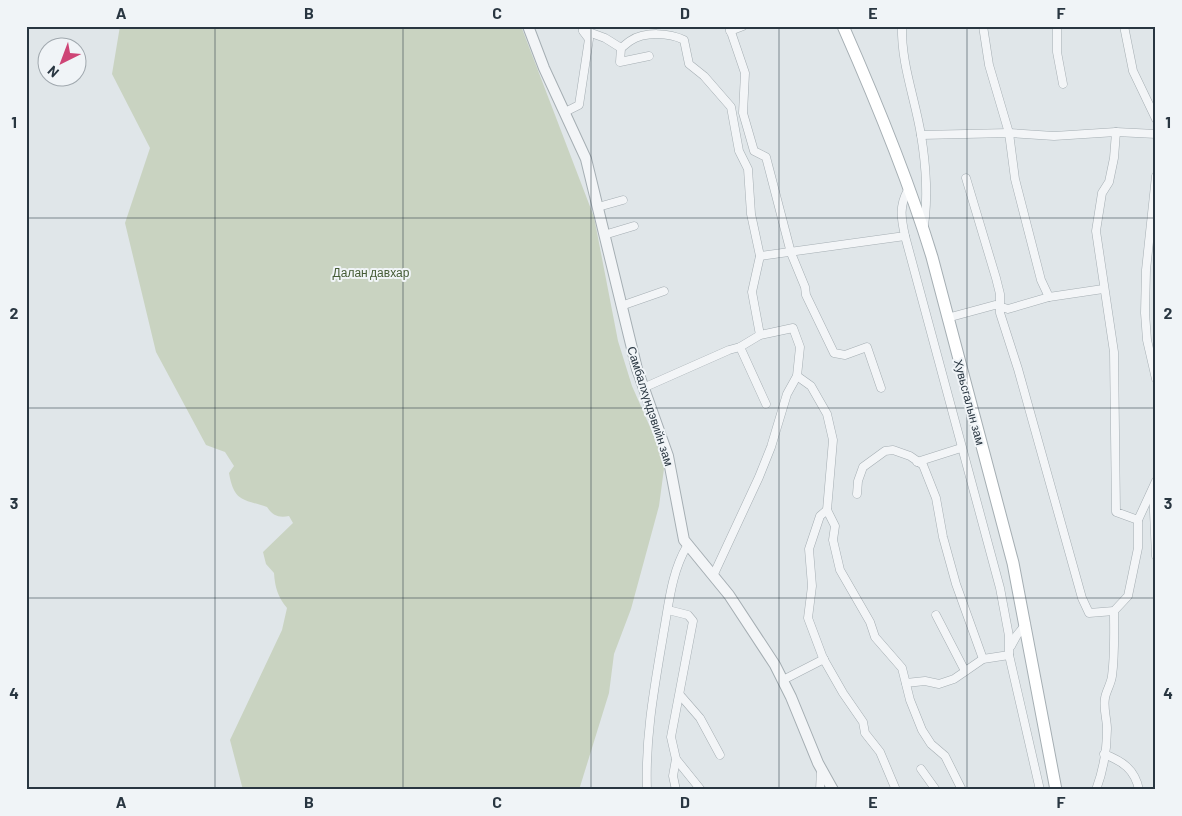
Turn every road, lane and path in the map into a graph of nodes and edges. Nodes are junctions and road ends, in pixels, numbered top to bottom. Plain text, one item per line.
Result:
1 (528, 26) edge
2 (743, 26) edge
3 (842, 26) edge
4 (902, 26) edge
5 (983, 26) edge
6 (1057, 26) edge
7 (1124, 26) edge
8 (583, 28) edge
9 (730, 29) edge
10 (621, 48) junction
11 (649, 56) dead end
12 (1063, 84) dead end
13 (565, 112) junction
14 (1156, 120) edge
15 (1116, 132) junction
16 (1008, 133) junction
17 (1156, 134) edge
18 (921, 135) junction
19 (1156, 176) edge
20 (966, 178) dead end
21 (908, 190) junction
22 (623, 200) dead end
23 (598, 207) junction
24 (634, 226) dead end
25 (923, 229) junction
26 (604, 235) junction
27 (905, 236) junction
28 (792, 253) junction
29 (760, 256) junction
30 (1104, 289) junction
31 (664, 291) dead end
32 (1049, 297) junction
33 (621, 306) junction
34 (1000, 306) junction
35 (947, 318) junction
36 (760, 335) junction
37 (740, 347) junction
38 (797, 376) junction
39 (1156, 379) edge
40 (643, 388) junction
41 (880, 388) dead end
42 (766, 404) dead end
43 (961, 448) junction
44 (917, 462) junction
45 (1155, 484) edge
46 (857, 494) dead end
47 (827, 510) junction
48 (1138, 520) junction
49 (687, 546) junction
50 (1156, 556) edge
51 (713, 576) junction
52 (668, 610) junction
53 (1114, 611) junction
54 (936, 615) dead end
55 (1026, 624) junction
56 (1009, 655) junction
57 (824, 659) junction
58 (983, 659) junction
59 (965, 671) junction
60 (783, 680) junction
61 (906, 683) junction
62 (680, 695) junction
63 (1104, 754) junction
64 (720, 755) dead end
65 (676, 759) junction
66 (920, 769) dead end
67 (821, 770) junction
68 (647, 790) edge
69 (676, 790) edge
70 (701, 790) edge
71 (820, 790) edge
72 (833, 790) edge
73 (896, 790) edge
74 (936, 790) edge
75 (962, 790) edge
76 (1040, 790) edge
77 (1056, 790) edge
78 (1096, 790) edge
79 (1138, 790) edge

1 - 13 street, Самбалхүндэвийн зам
2 - 9 street
3 - 21 main road, Хувьсгалын зам
4 - 18 street
5 - 16 street
6 - 12 street
7 - 14 street
8 - 10 street
8 - 13 street
9 - 28 street
10 - 11 street
10 - 29 street
13 - 23 street, Самбалхүндэвийн зам
15 - 16 street
15 - 17 street
15 - 30 street
16 - 18 street
16 - 32 street
18 - 25 street
19 - 39 street
20 - 34 street
21 - 25 main road, Хувьсгалын зам
21 - 27 street
22 - 23 street
23 - 26 street, Самбалхүндэвийн зам
24 - 26 street
25 - 35 main road, Хувьсгалын зам
26 - 33 street, Самбалхүндэвийн зам
27 - 28 street
27 - 43 street
28 - 29 street
28 - 41 street
29 - 36 street
30 - 32 street
30 - 48 street
31 - 33 street
32 - 34 street
33 - 40 street, Самбалхүндэвийн зам
34 - 35 street
34 - 53 street
35 - 55 main road, Хувьсгалын зам
36 - 37 street
36 - 38 street
37 - 40 street
37 - 42 street
38 - 47 street
38 - 51 street
40 - 49 street, Самбалхүндэвийн зам
43 - 44 street
43 - 56 street
44 - 46 street
44 - 58 street
45 - 48 street
45 - 50 street
47 - 57 street
47 - 61 street
48 - 53 street
49 - 51 street, Самбалхүндэвийн зам
49 - 52 street
51 - 60 street, Самбалхүндэвийн зам
52 - 62 street
52 - 68 street
53 - 63 street
54 - 59 street
55 - 56 street
55 - 77 main road, Хувьсгалын зам
56 - 58 street
56 - 76 street
57 - 60 street
57 - 73 street
58 - 59 street
59 - 61 street
60 - 67 street, Самбалхүндэвийн зам
61 - 75 street
62 - 64 street
62 - 65 street
63 - 78 street
63 - 79 street
65 - 69 street
65 - 70 street
66 - 74 street
67 - 71 street
67 - 72 street, Самбалхүндэвийн зам

